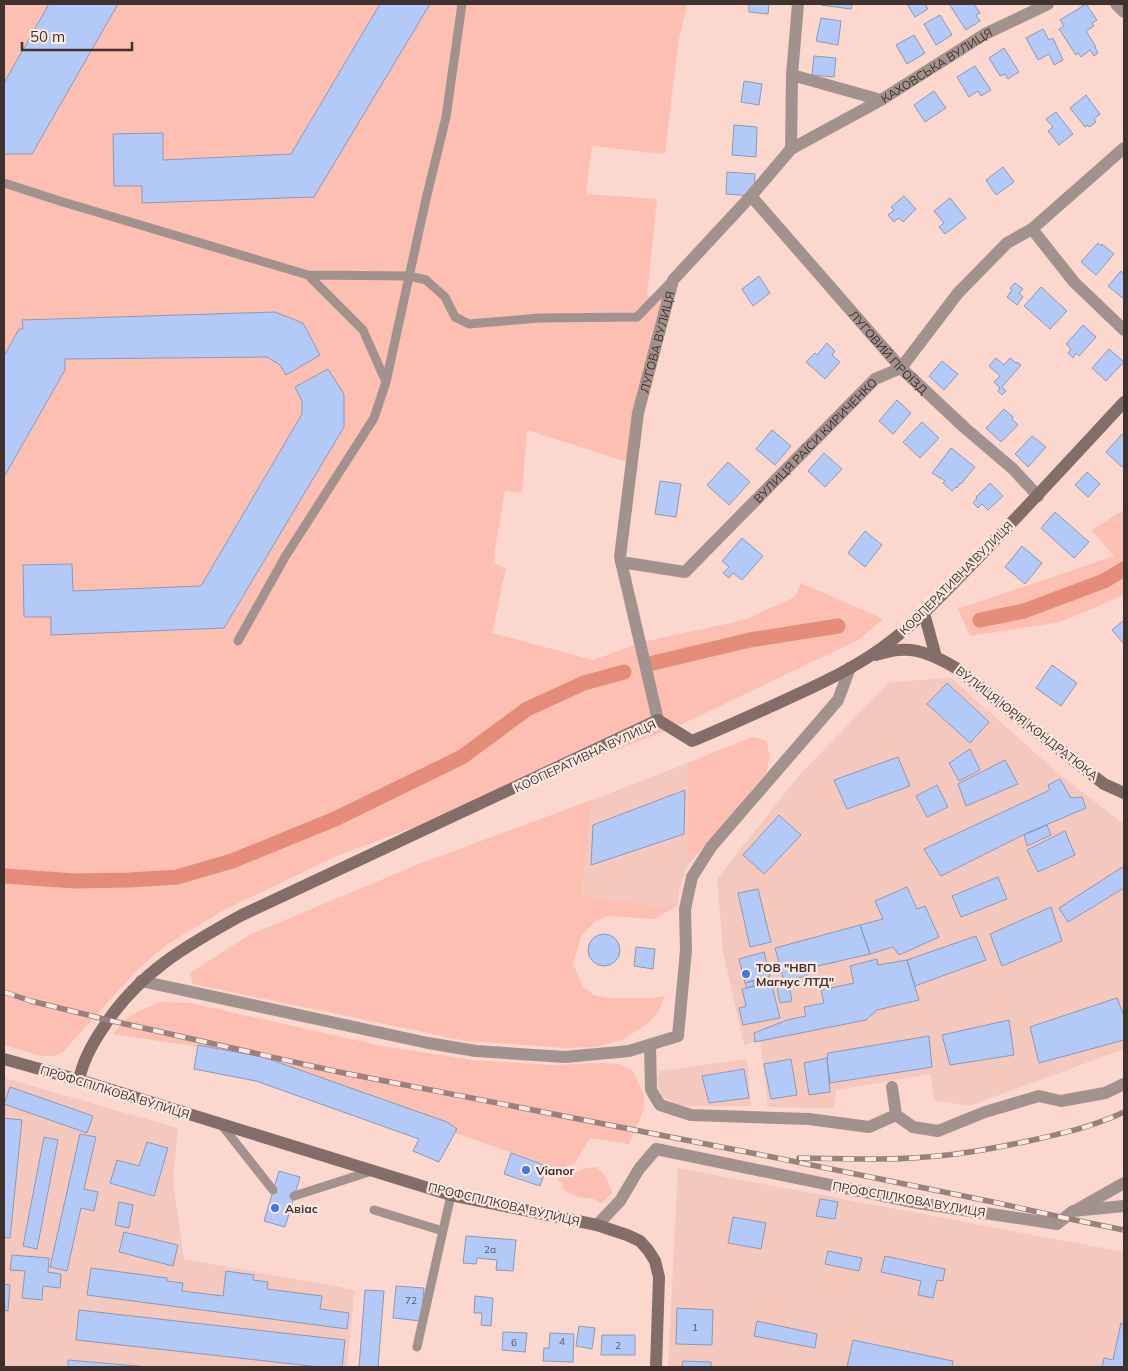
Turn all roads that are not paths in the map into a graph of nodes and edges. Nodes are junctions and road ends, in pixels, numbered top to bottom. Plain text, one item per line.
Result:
1 (462, 4) edge
2 (798, 4) edge
3 (1048, 4) edge
4 (1116, 4) edge
5 (1124, 12) edge
6 (792, 75) junction
7 (881, 100) junction
8 (1124, 148) edge
9 (791, 149) junction
10 (4, 183) edge
11 (751, 196) junction
12 (1032, 229) junction
13 (308, 275) junction
14 (409, 276) junction
15 (673, 280) junction
16 (1124, 330) edge
17 (901, 368) junction
18 (386, 382) junction
19 (1124, 402) edge
20 (1038, 496) junction
21 (621, 562) junction
22 (924, 613) junction
23 (238, 641) dead end
24 (870, 656) junction
25 (936, 657) junction
26 (850, 668) junction
27 (658, 720) junction
28 (1124, 793) edge
29 (141, 982) junction
30 (650, 1045) junction
31 (4, 1058) edge
32 (78, 1080) junction
33 (1124, 1084) edge
34 (892, 1087) dead end
35 (896, 1115) junction
36 (220, 1123) junction
37 (372, 1171) junction
38 (1124, 1183) edge
39 (273, 1190) dead end
40 (451, 1195) junction
41 (294, 1196) dead end
42 (1124, 1206) edge
43 (374, 1210) dead end
44 (1073, 1211) junction
45 (597, 1225) junction
46 (443, 1231) junction
47 (417, 1347) dead end
48 (656, 1367) edge

1 - 14 lane
2 - 6 street
3 - 7 street, КАХОВСЬКА ВУЛИЦЯ
4 - 5 street
6 - 7 street, КАХОВСЬКА ВУЛИЦЯ
6 - 9 street
7 - 9 street
8 - 12 street, ВУЛИЦЯ РАЇСИ КИРИЧЕНКО
9 - 11 street, ЛУГОВА ВУЛИЦЯ
10 - 13 lane
11 - 15 street, ЛУГОВА ВУЛИЦЯ
11 - 17 street, ЛУГОВИЙ ПРОЇЗД
12 - 16 street
12 - 17 street, ВУЛИЦЯ РАЇСИ КИРИЧЕНКО
13 - 14 lane
13 - 18 lane
14 - 15 lane
14 - 18 lane
15 - 21 street, ЛУГОВА ВУЛИЦЯ
17 - 20 street, ЛУГОВИЙ ПРОЇЗД
17 - 21 street, ВУЛИЦЯ РАЇСИ КИРИЧЕНКО
18 - 23 lane
19 - 20 street, КООПЕРАТИВНА ВУЛИЦЯ
20 - 22 street, КООПЕРАТИВНА ВУЛИЦЯ
21 - 27 street, ЛУГОВА ВУЛИЦЯ
22 - 24 street, КООПЕРАТИВНА ВУЛИЦЯ
22 - 25 street
24 - 25 street, ВУЛИЦЯ ЮРІЯ КОНДРАТЮКА
24 - 26 street, КООПЕРАТИВНА ВУЛИЦЯ
25 - 28 street, ВУЛИЦЯ ЮРІЯ КОНДРАТЮКА
26 - 27 street, КООПЕРАТИВНА ВУЛИЦЯ
26 - 30 street
27 - 29 street, КООПЕРАТИВНА ВУЛИЦЯ
29 - 30 street
29 - 32 street, КООПЕРАТИВНА ВУЛИЦЯ
30 - 35 street
31 - 32 street, ПРОФСПІЛКОВА ВУЛИЦЯ
32 - 36 street, ПРОФСПІЛКОВА ВУЛИЦЯ
33 - 35 street
34 - 35 street
36 - 37 street, ПРОФСПІЛКОВА ВУЛИЦЯ
36 - 39 lane
37 - 40 street, ПРОФСПІЛКОВА ВУЛИЦЯ
37 - 41 lane
38 - 44 street
40 - 45 street, ПРОФСПІЛКОВА ВУЛИЦЯ
40 - 46 lane
42 - 44 street, ПРОФСПІЛКОВА ВУЛИЦЯ
43 - 46 lane
44 - 45 street, ПРОФСПІЛКОВА ВУЛИЦЯ
45 - 48 street
46 - 47 lane

